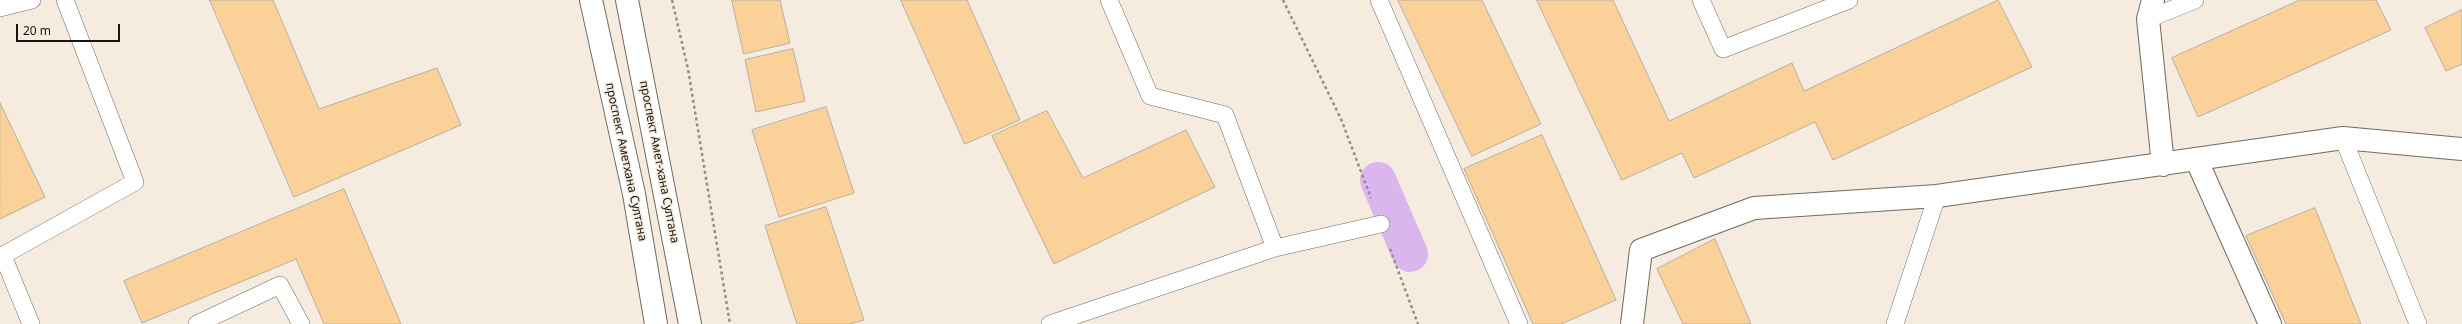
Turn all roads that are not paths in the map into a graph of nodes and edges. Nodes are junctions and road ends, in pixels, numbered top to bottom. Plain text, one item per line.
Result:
1 (32, 0) edge
2 (65, 0) edge
3 (592, 0) edge
4 (627, 0) edge
5 (1109, 0) edge
6 (1379, 0) edge
7 (1701, 0) edge
8 (1849, 0) edge
9 (2195, 0) edge
10 (0, 8) edge
11 (2151, 9) edge
12 (2343, 138) junction
13 (2462, 149) edge
14 (2197, 161) junction
15 (2163, 165) junction
16 (1937, 196) junction
17 (1381, 224) road end
18 (1275, 248) junction
19 (1, 256) edge
20 (31, 324) edge
21 (198, 324) edge
22 (301, 324) edge
23 (656, 324) edge
24 (690, 324) edge
25 (1050, 324) edge
26 (1519, 324) edge
27 (1632, 324) edge
28 (1895, 324) edge
29 (2270, 324) edge
30 (2418, 324) edge

1 - 10 lane
2 - 19 lane
3 - 23 street, проспект Аметхана Султана
4 - 24 street, проспект Амет-хана Султана
5 - 18 lane
6 - 26 lane
7 - 8 lane
9 - 11 lane
11 - 15 street
12 - 13 street
12 - 14 street
12 - 30 lane
14 - 15 street
14 - 29 street
15 - 16 street
16 - 27 street
16 - 28 lane
17 - 18 lane
18 - 25 lane
19 - 20 lane
21 - 22 lane

